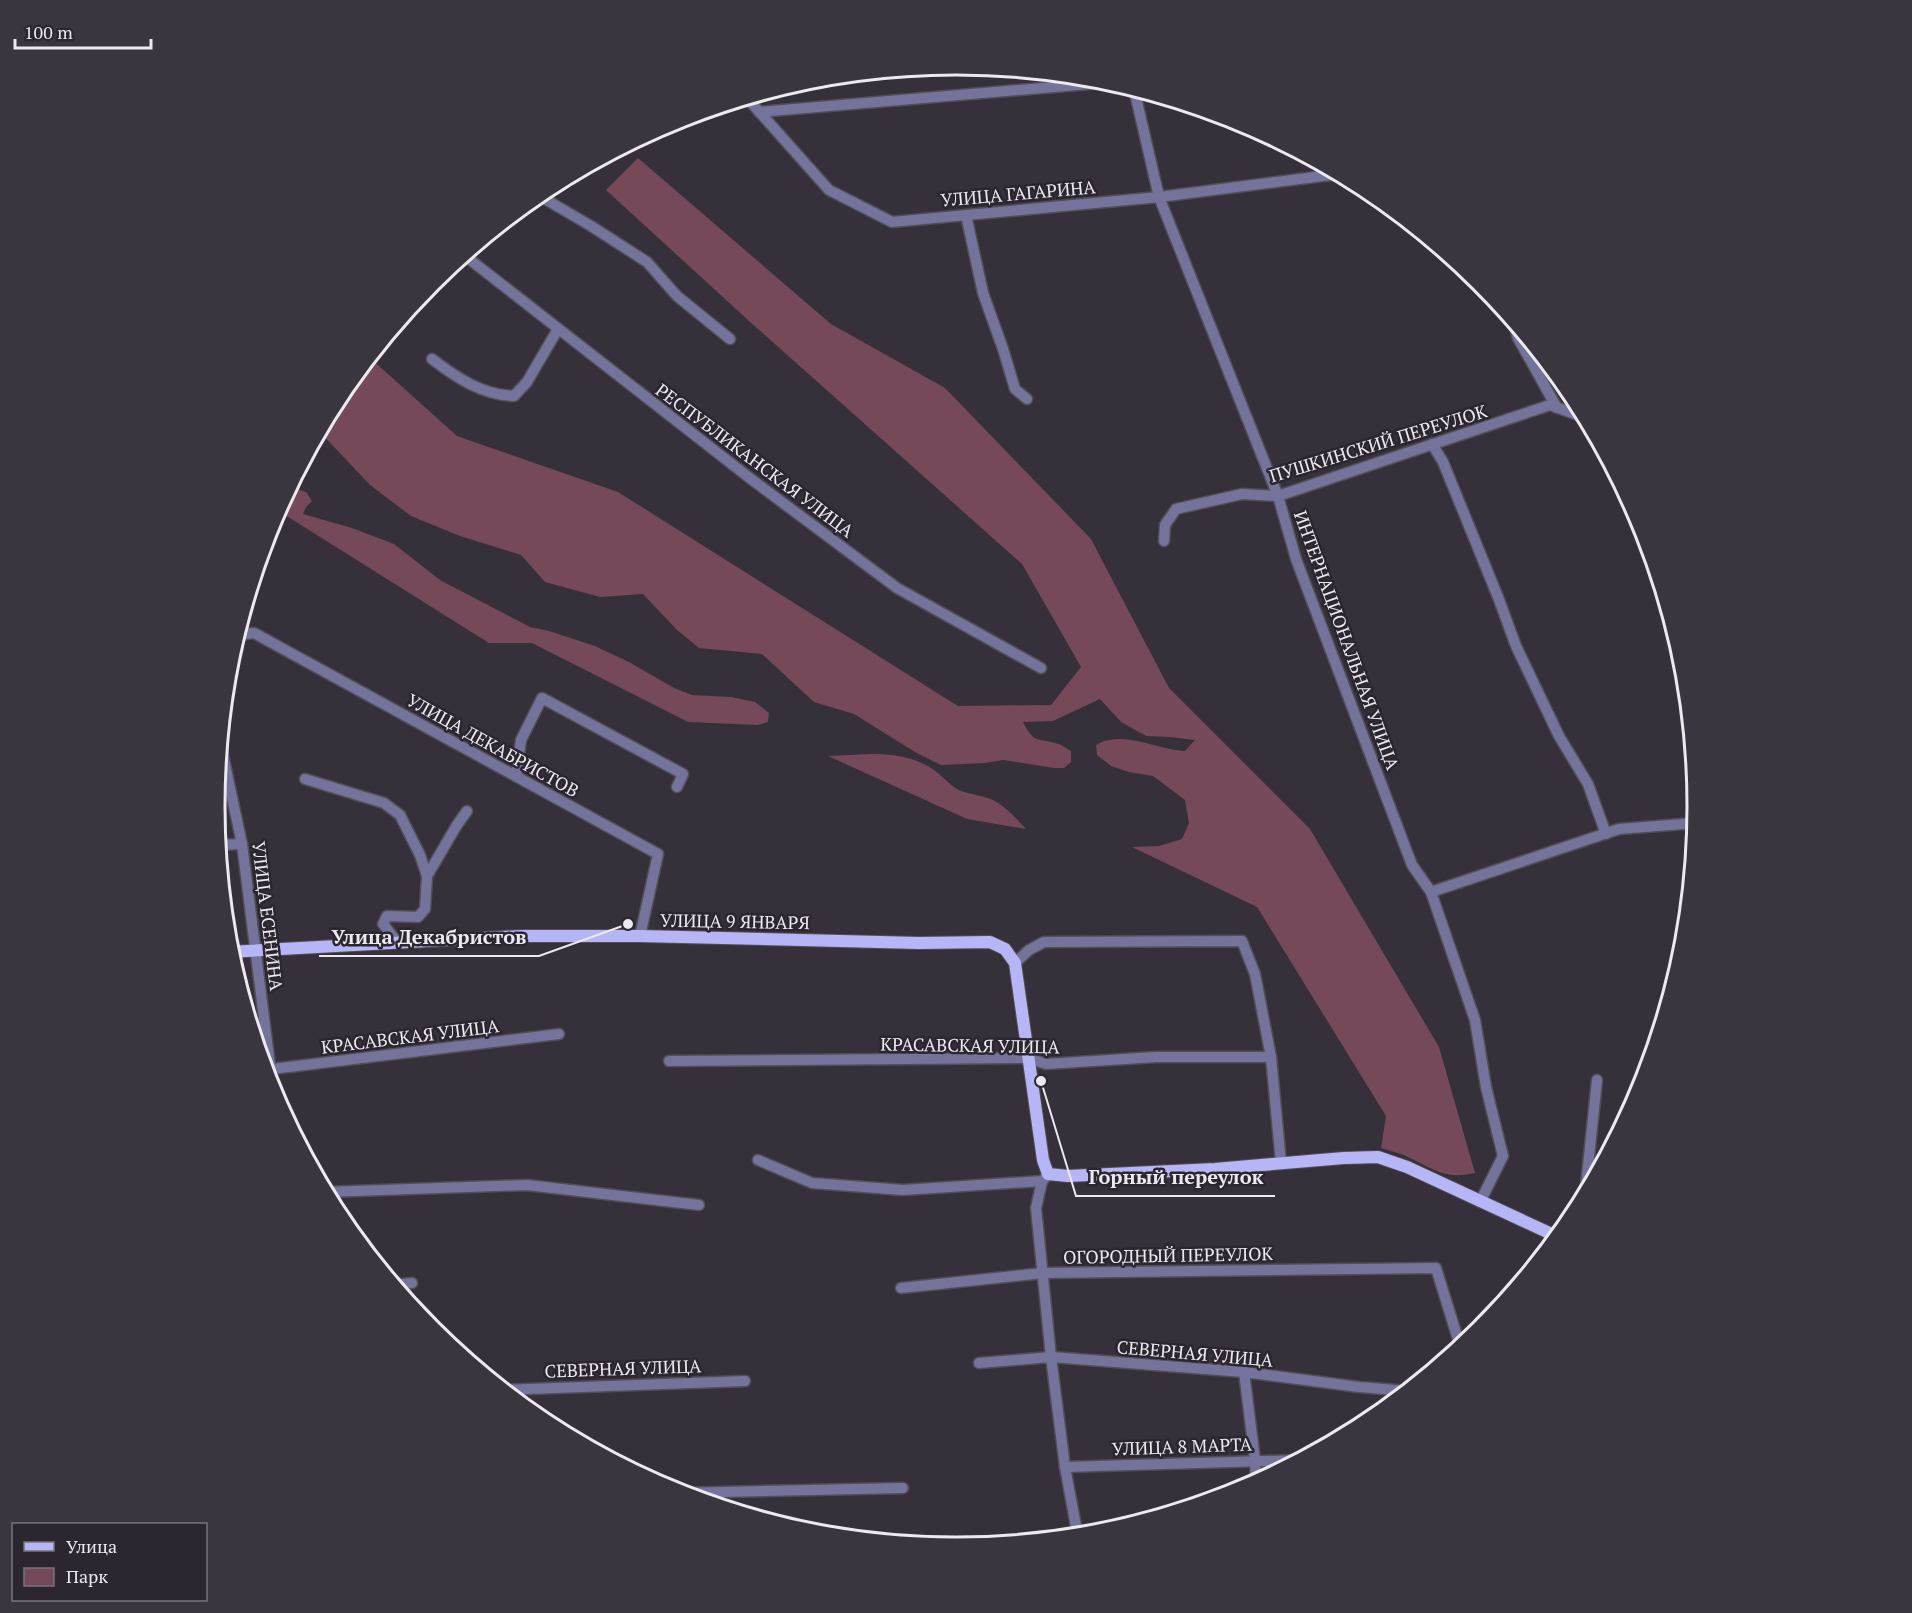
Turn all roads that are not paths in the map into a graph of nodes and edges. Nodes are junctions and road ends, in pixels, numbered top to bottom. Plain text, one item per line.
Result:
1 (1075, 85) edge
2 (1136, 98) edge
3 (753, 104) edge
4 (759, 111) junction
5 (1326, 176) edge
6 (1159, 197) junction
7 (547, 200) edge
8 (966, 215) junction
9 (471, 260) edge
10 (558, 329) junction
11 (730, 339) dead end
12 (1519, 341) edge
13 (432, 359) dead end
14 (1027, 399) dead end
15 (1557, 408) junction
16 (1572, 413) edge
17 (1432, 444) junction
18 (1278, 496) junction
19 (1164, 541) dead end
20 (245, 634) edge
21 (1041, 668) dead end
22 (226, 776) edge
23 (516, 776) junction
24 (305, 779) dead end
25 (677, 787) dead end
26 (467, 811) dead end
27 (1687, 825) edge
28 (1606, 834) junction
29 (242, 844) junction
30 (226, 845) edge
31 (427, 876) junction
32 (1431, 892) junction
33 (640, 936) junction
34 (398, 943) junction
35 (257, 950) junction
36 (239, 951) edge
37 (1015, 963) junction
38 (559, 1034) dead end
39 (265, 1048) edge
40 (1271, 1057) junction
41 (1028, 1058) junction
42 (669, 1060) dead end
43 (274, 1069) edge
44 (1597, 1080) dead end
45 (758, 1160) dead end
46 (1281, 1163) junction
47 (1587, 1175) edge
48 (1045, 1178) junction
49 (335, 1192) edge
50 (1480, 1202) junction
51 (699, 1205) dead end
52 (1550, 1233) edge
53 (1043, 1273) junction
54 (412, 1282) dead end
55 (402, 1284) edge
56 (901, 1288) dead end
57 (1458, 1338) edge
58 (1051, 1357) junction
59 (979, 1363) dead end
60 (1244, 1372) junction
61 (745, 1381) dead end
62 (515, 1390) edge
63 (1397, 1390) edge
64 (1255, 1460) junction
65 (1285, 1460) edge
66 (1065, 1467) junction
67 (1256, 1474) edge
68 (903, 1488) dead end
69 (704, 1492) edge
70 (1076, 1528) edge

1 - 4 street
2 - 6 street, ИНТЕРНАЦИОНАЛЬНАЯ УЛИЦА
3 - 4 street, УЛИЦА ГАГАРИНА
4 - 8 street, УЛИЦА ГАГАРИНА
5 - 6 street, УЛИЦА ГАГАРИНА
6 - 8 street, УЛИЦА ГАГАРИНА
6 - 18 street, ИНТЕРНАЦИОНАЛЬНАЯ УЛИЦА
7 - 11 street
8 - 14 street
9 - 10 street, РЕСПУБЛИКАНСКАЯ УЛИЦА
10 - 13 street
10 - 21 street, РЕСПУБЛИКАНСКАЯ УЛИЦА
12 - 15 street
15 - 16 street, ПУШКИНСКИЙ ПЕРЕУЛОК
15 - 17 street, ПУШКИНСКИЙ ПЕРЕУЛОК
17 - 18 street, ПУШКИНСКИЙ ПЕРЕУЛОК
17 - 28 street
18 - 19 street, ПУШКИНСКИЙ ПЕРЕУЛОК
18 - 32 street, ИНТЕРНАЦИОНАЛЬНАЯ УЛИЦА
20 - 23 street, УЛИЦА ДЕКАБРИСТОВ
22 - 29 street, УЛИЦА ЕСЕНИНА
23 - 25 street
23 - 33 street, УЛИЦА ДЕКАБРИСТОВ
24 - 31 street
26 - 31 street
27 - 28 street
28 - 32 street
29 - 30 street
29 - 35 street, УЛИЦА ЕСЕНИНА
31 - 34 street
32 - 50 street, ИНТЕРНАЦИОНАЛЬНАЯ УЛИЦА
33 - 34 main road, УЛИЦА 9 ЯНВАРЯ
33 - 37 main road, УЛИЦА 9 ЯНВАРЯ
34 - 35 main road, УЛИЦА 9 ЯНВАРЯ
35 - 36 main road, УЛИЦА 9 ЯНВАРЯ
35 - 39 street, УЛИЦА ЕСЕНИНА
37 - 40 street
37 - 41 main road
38 - 43 street, КРАСАВСКАЯ УЛИЦА
40 - 41 street, КРАСАВСКАЯ УЛИЦА
40 - 46 street
41 - 42 street, КРАСАВСКАЯ УЛИЦА
41 - 48 main road
44 - 47 street
45 - 48 street
46 - 48 main road
46 - 50 main road
48 - 53 street
49 - 51 street
50 - 52 main road
53 - 56 street, ОГОРОДНЫЙ ПЕРЕУЛОК
53 - 57 street, ОГОРОДНЫЙ ПЕРЕУЛОК
53 - 58 street
54 - 55 street
58 - 59 street, СЕВЕРНАЯ УЛИЦА
58 - 60 street, СЕВЕРНАЯ УЛИЦА
58 - 66 street
60 - 63 street, СЕВЕРНАЯ УЛИЦА
60 - 64 street
61 - 62 street, СЕВЕРНАЯ УЛИЦА
64 - 65 street, УЛИЦА 8 МАРТА
64 - 66 street, УЛИЦА 8 МАРТА
64 - 67 street
66 - 70 street
68 - 69 street

